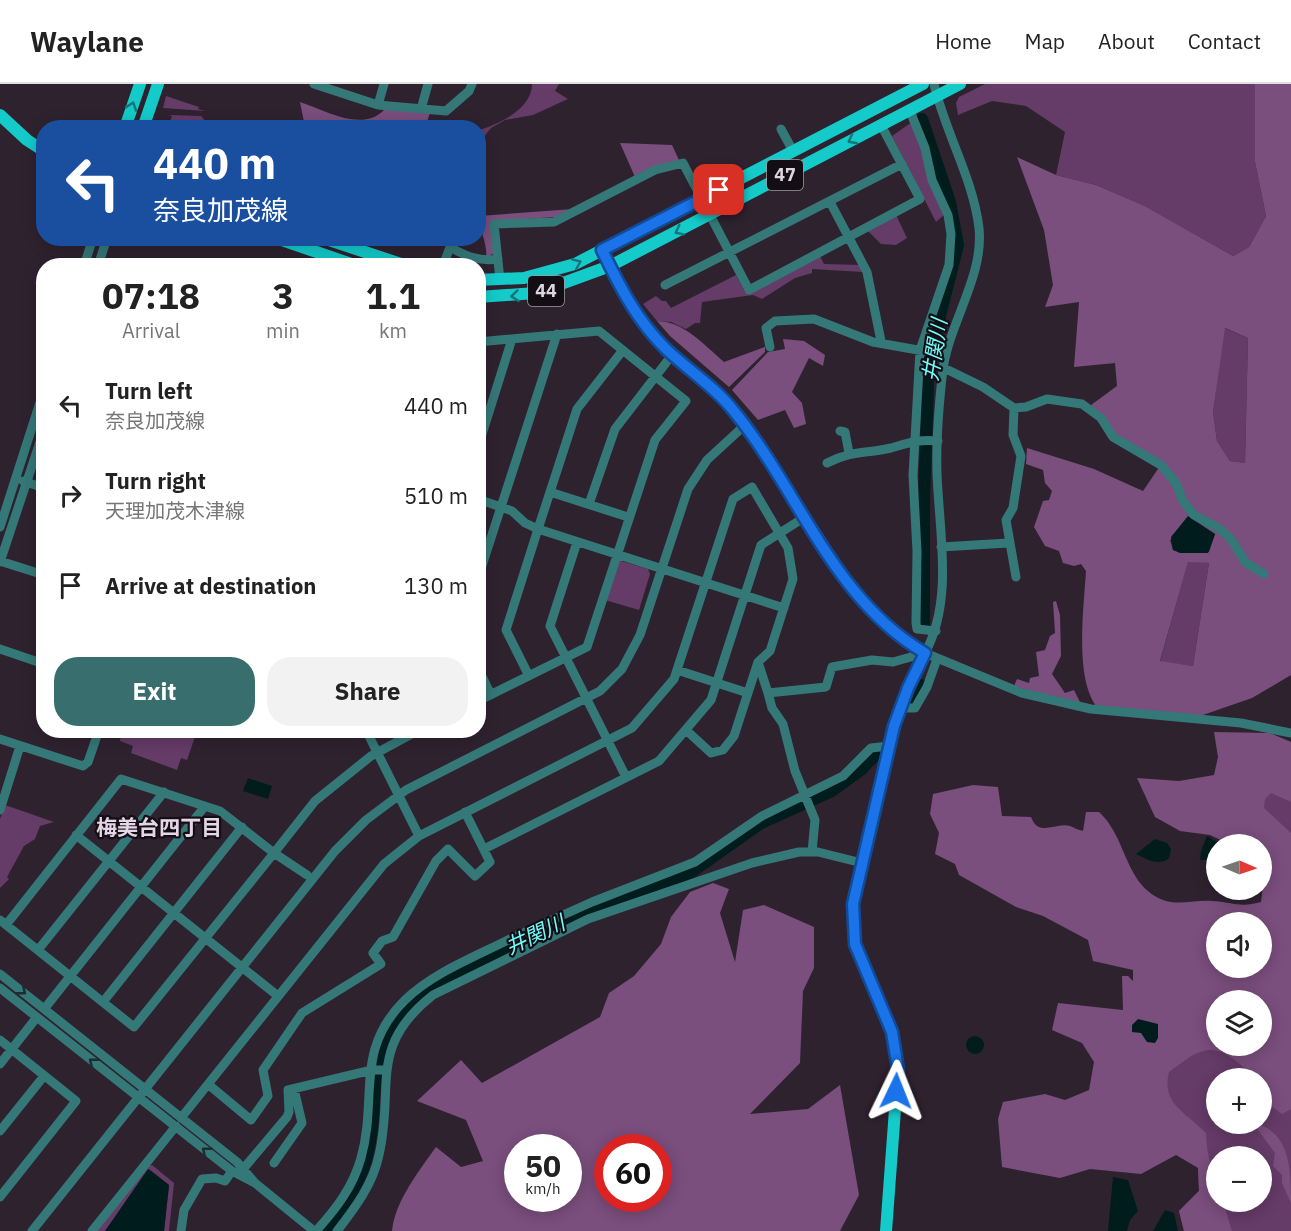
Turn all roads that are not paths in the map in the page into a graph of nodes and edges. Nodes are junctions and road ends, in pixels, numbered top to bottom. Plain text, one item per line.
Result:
1 (140, 84) edge
2 (158, 84) edge
3 (314, 84) edge
4 (384, 84) edge
5 (428, 84) edge
6 (472, 84) edge
7 (923, 84) edge
8 (960, 84) edge
9 (340, 88) edge
10 (904, 89) edge
11 (935, 90) edge
12 (378, 105) junction
13 (421, 109) junction
14 (910, 111) junction
15 (0, 115) edge
16 (128, 120) edge
17 (146, 120) edge
18 (881, 125) junction
19 (781, 129) dead end
20 (36, 146) edge
21 (793, 151) junction
22 (902, 164) junction
23 (700, 199) junction
24 (830, 202) junction
25 (709, 215) junction
26 (848, 236) junction
27 (299, 246) edge
28 (347, 246) edge
29 (602, 250) junction
30 (730, 253) junction
31 (334, 258) edge
32 (383, 258) edge
33 (446, 258) edge
34 (476, 258) edge
35 (498, 260) junction
36 (486, 261) edge
37 (610, 266) junction
38 (486, 280) edge
39 (500, 280) junction
40 (665, 285) dead end
41 (486, 297) edge
42 (557, 334) junction
43 (512, 339) junction
44 (486, 341) edge
45 (881, 341) junction
46 (770, 347) dead end
47 (623, 350) junction
48 (920, 350) junction
49 (943, 354) junction
50 (672, 355) junction
51 (944, 368) junction
52 (655, 376) junction
53 (1014, 408) junction
54 (36, 415) edge
55 (486, 422) edge
56 (745, 425) junction
57 (840, 431) dead end
58 (914, 440) junction
59 (933, 441) junction
60 (849, 453) junction
61 (36, 454) edge
62 (827, 463) dead end
63 (15, 479) junction
64 (26, 483) junction
65 (36, 486) edge
66 (550, 492) junction
67 (486, 502) edge
68 (589, 504) junction
69 (502, 507) junction
70 (628, 517) junction
71 (805, 517) junction
72 (0, 527) edge
73 (538, 529) junction
74 (779, 534) junction
75 (577, 542) junction
76 (486, 543) edge
77 (1008, 543) junction
78 (489, 544) junction
79 (941, 547) junction
80 (486, 553) edge
81 (617, 555) junction
82 (0, 562) edge
83 (661, 568) junction
84 (36, 573) edge
85 (1264, 574) dead end
86 (1016, 577) dead end
87 (705, 583) junction
88 (744, 596) junction
89 (784, 608) junction
90 (936, 632) junction
91 (0, 650) edge
92 (931, 656) junction
93 (566, 657) junction
94 (36, 661) edge
95 (758, 662) junction
96 (677, 670) junction
97 (529, 676) junction
98 (717, 682) junction
99 (486, 683) edge
100 (748, 693) junction
101 (768, 693) junction
102 (492, 695) junction
103 (486, 698) edge
104 (586, 699) junction
105 (686, 730) junction
106 (1291, 732) edge
107 (96, 738) edge
108 (370, 738) edge
109 (404, 738) edge
110 (0, 740) edge
111 (608, 740) junction
112 (21, 746) junction
113 (890, 746) junction
114 (377, 753) junction
115 (626, 777) junction
116 (164, 792) junction
117 (398, 795) junction
118 (806, 800) junction
119 (205, 806) junction
120 (0, 810) edge
121 (465, 812) junction
122 (242, 827) junction
123 (76, 836) junction
124 (419, 836) junction
125 (484, 849) junction
126 (274, 852) junction
127 (812, 852) junction
128 (108, 861) junction
129 (862, 863) junction
130 (307, 875) dead end
131 (141, 888) junction
132 (173, 913) junction
133 (3, 922) edge
134 (205, 939) junction
135 (515, 944) junction
136 (38, 950) junction
137 (242, 968) junction
138 (0, 974) edge
139 (71, 976) junction
140 (0, 988) edge
141 (278, 996) junction
142 (103, 1002) junction
143 (45, 1008) junction
144 (37, 1017) junction
145 (0, 1040) edge
146 (12, 1049) junction
147 (0, 1064) edge
148 (377, 1070) junction
149 (44, 1076) junction
150 (209, 1085) junction
151 (294, 1089) junction
152 (143, 1093) junction
153 (179, 1122) junction
154 (0, 1131) edge
155 (273, 1163) dead end
156 (244, 1168) junction
157 (232, 1171) junction
158 (255, 1183) junction
159 (2, 1190) edge
160 (32, 1231) edge
161 (92, 1231) edge
162 (182, 1231) edge
163 (315, 1231) edge
164 (337, 1231) edge
165 (886, 1231) edge

16 -> 1 main road
2 - 17 main road
3 - 9 street
4 - 12 street
5 - 13 street
6 - 13 street
7 - 10 main road, 47
8 - 11 main road, 47
9 - 12 street
10 - 21 main road, 47
11 - 14 main road, 47
11 - 49 street
12 - 13 street
14 - 18 main road, 47
14 - 48 street
15 - 20 main road
18 - 22 street
18 -> 25 main road, 47
19 - 21 street
21 - 23 main road, 47
22 - 24 street
22 - 26 street
23 - 25 street
23 - 29 main road, 47
23 - 35 street
24 - 26 street
24 - 30 street
25 - 30 street
25 -> 37 main road, 47
26 - 30 street
26 - 45 street
27 - 31 main road
28 - 32 main road
29 - 37 main road
39 -> 29 main road, 44
30 - 40 street
33 - 34 street
35 - 36 street
35 - 39 street
37 -> 41 main road, 44
37 - 50 main road
38 - 39 main road, 44
42 - 43 street
42 - 47 street
42 - 69 street
43 - 44 street
43 - 55 street
45 - 46 street
45 - 48 street
47 - 52 street
47 - 66 street
48 - 49 street
48 - 58 street
49 - 51 street
50 - 52 street
50 - 56 main road
51 - 53 street
51 - 59 street
52 - 68 street
52 - 70 street
53 - 77 street
53 - 85 street
54 - 63 street
56 - 71 main road
56 - 83 street
57 - 60 street
58 - 59 street
58 - 60 street
58 - 90 street
59 - 79 street
60 - 62 street
61 - 64 street
63 - 64 street
63 - 72 street
64 - 65 street
64 - 82 street
66 - 68 street
66 - 73 street
67 - 69 street
68 - 70 street
69 - 73 street
69 - 78 street
70 - 81 street
71 - 74 street
71 - 92 main road
73 - 75 street
73 - 97 street
74 - 87 street
74 - 88 street
74 - 89 street
75 - 81 street
75 - 93 street
76 - 78 street
77 - 79 street
77 - 86 street
78 - 80 street
79 - 90 street
81 - 83 street
81 - 93 street
82 - 84 street
83 - 87 street
83 - 104 street
87 - 88 street
87 - 96 street
88 - 89 street
88 - 98 street
89 - 95 street
90 - 92 street
91 - 94 street
92 - 101 street
92 - 106 street
92 - 113 main road
93 - 97 street
93 - 104 street
95 - 100 street
95 - 101 street
96 - 98 street
96 - 111 street
97 - 102 street
98 - 100 street
98 - 105 street
99 - 102 street
100 - 105 street
101 - 118 street
102 - 103 street
104 - 111 street
104 - 117 street
105 - 115 street
107 - 112 street
108 - 114 street
109 - 114 street
110 - 112 street
111 - 115 street
111 - 121 street
112 - 120 street
113 - 118 street
113 - 129 main road
114 - 117 street
114 - 126 street
115 - 125 street
116 - 119 street
116 - 123 street
116 - 128 street
117 - 124 street
117 - 137 street
118 - 127 street
118 - 135 street
119 - 122 street
119 - 131 street
121 - 124 street
121 - 125 street
122 - 126 street
122 - 132 street
123 - 128 street
123 - 133 street
124 - 141 street
125 - 150 street
126 - 130 street
126 - 134 street
127 - 129 street
127 - 135 street
128 - 131 street
128 - 136 street
129 - 165 main road
131 - 132 street
131 - 139 street
132 - 134 street
132 - 142 street
133 - 136 street
134 - 137 street
134 - 142 street
135 - 148 street
135 - 148 street
136 - 139 street
137 - 141 street
137 - 152 street
138 -> 143 street
139 - 142 street
139 - 143 street
140 - 144 street
141 - 150 street
143 - 152 street
144 - 146 street
152 -> 144 street
145 - 146 street
146 - 147 street
146 - 149 street
148 - 151 street
148 - 163 street
148 - 164 street
149 - 154 street
149 - 159 street
150 - 153 street
151 - 155 street
151 - 156 street
152 - 153 street
152 - 160 street
153 - 156 street
157 -> 153 street
153 - 161 street
156 - 158 street
157 - 158 street
157 - 162 street
158 - 163 street

